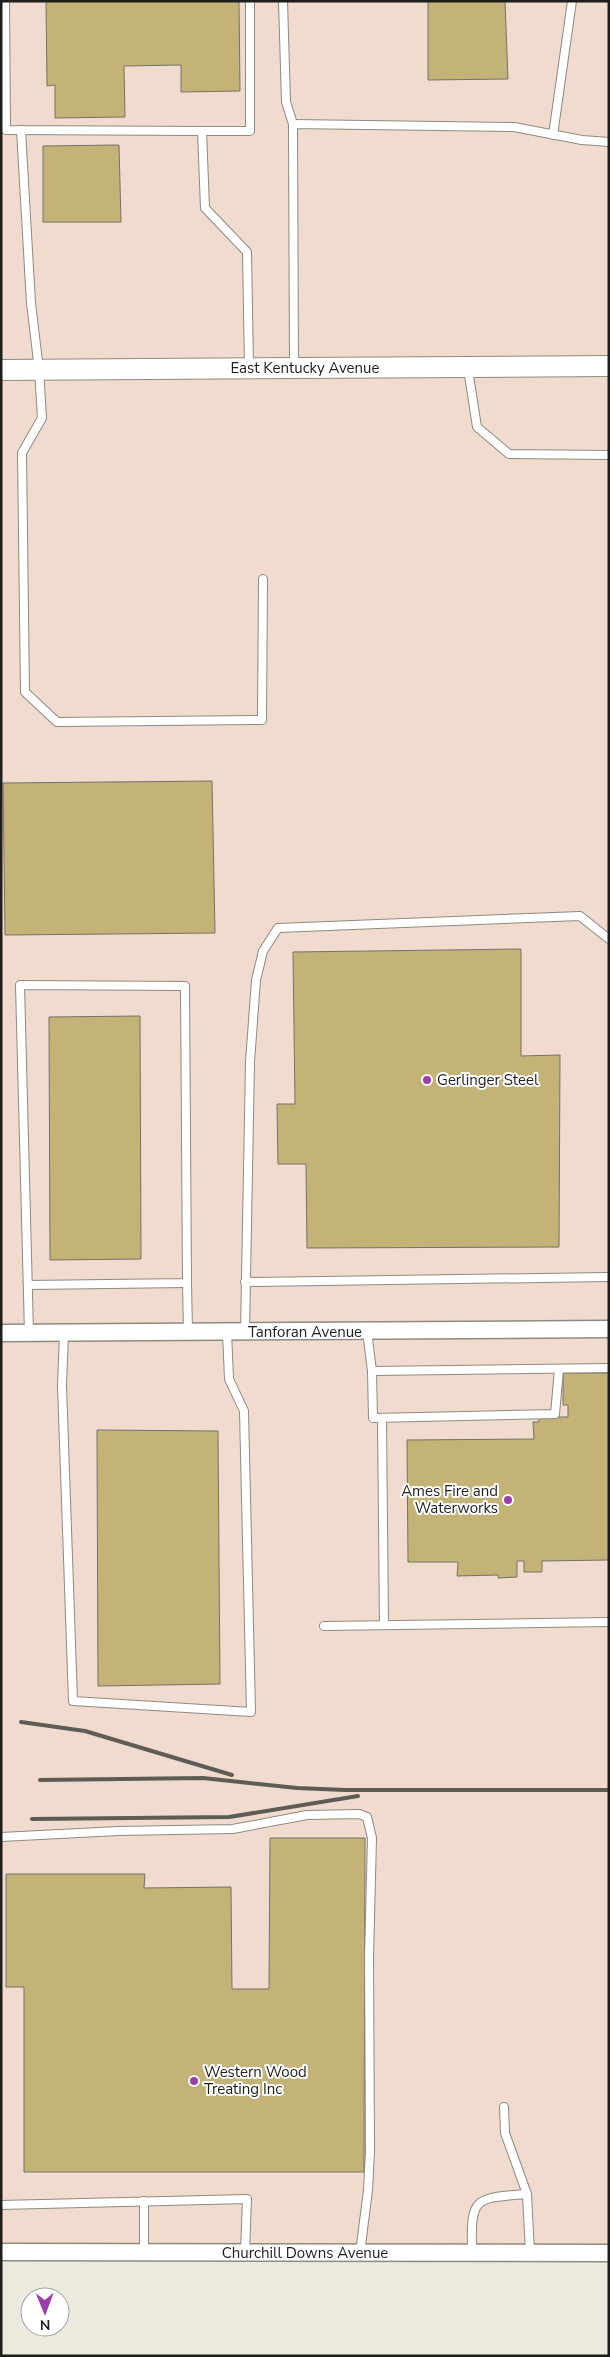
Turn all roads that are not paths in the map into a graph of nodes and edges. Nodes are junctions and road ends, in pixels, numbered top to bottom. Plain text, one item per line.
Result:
1 (5, 1) edge
2 (250, 1) edge
3 (283, 1) edge
4 (572, 1) edge
5 (293, 124) junction
6 (20, 130) junction
7 (202, 131) junction
8 (553, 135) junction
9 (609, 142) edge
10 (609, 366) edge
11 (468, 367) junction
12 (294, 368) junction
13 (249, 369) junction
14 (1, 370) edge
15 (39, 370) junction
16 (609, 455) edge
17 (263, 579) dead end
18 (609, 939) edge
19 (609, 1277) edge
20 (245, 1282) junction
21 (187, 1283) junction
22 (28, 1285) junction
23 (609, 1329) edge
24 (368, 1331) junction
25 (188, 1332) junction
26 (227, 1332) junction
27 (245, 1332) junction
28 (1, 1333) edge
29 (29, 1333) junction
30 (64, 1333) junction
31 (609, 1368) edge
32 (559, 1369) junction
33 (372, 1371) junction
34 (382, 1418) junction
35 (609, 1622) edge
36 (384, 1625) junction
37 (324, 1626) dead end
38 (1, 1838) edge
39 (504, 2107) dead end
40 (527, 2194) junction
41 (144, 2201) junction
42 (1, 2205) edge
43 (1, 2252) edge
44 (245, 2252) junction
45 (144, 2253) junction
46 (360, 2253) junction
47 (472, 2253) junction
48 (530, 2253) junction
49 (609, 2253) edge

1 - 6 lane
2 - 7 lane
3 - 5 lane
4 - 8 lane
5 - 8 lane
5 - 12 lane
6 - 7 lane
6 - 15 lane
7 - 13 lane
8 - 9 lane
10 - 11 street, East Kentucky Avenue
11 - 12 street, East Kentucky Avenue
11 - 16 lane
12 - 13 street, East Kentucky Avenue
13 - 15 street, East Kentucky Avenue
14 - 15 street, East Kentucky Avenue
15 - 17 lane
18 - 20 lane
19 - 20 lane
20 - 27 lane
21 - 22 lane
21 - 22 lane
21 - 25 lane
22 - 29 lane
23 - 24 street, Tanforan Avenue
24 - 27 street, Tanforan Avenue
24 - 33 lane
25 - 26 street, Tanforan Avenue
25 - 30 street, Tanforan Avenue
26 - 27 street, Tanforan Avenue
26 - 30 lane
28 - 29 street, Tanforan Avenue
29 - 30 street, Tanforan Avenue
31 - 32 lane
32 - 33 lane
32 - 34 lane
33 - 34 lane
34 - 36 lane
35 - 36 lane
36 - 37 lane
38 - 46 lane
39 - 40 lane
40 - 47 lane
40 - 48 lane
41 - 42 lane
41 - 44 lane
41 - 45 lane
43 - 45 street, Churchill Downs Avenue
44 - 45 street, Churchill Downs Avenue
44 - 46 street, Churchill Downs Avenue
46 - 47 street, Churchill Downs Avenue
47 - 48 street, Churchill Downs Avenue
48 - 49 street, Churchill Downs Avenue

